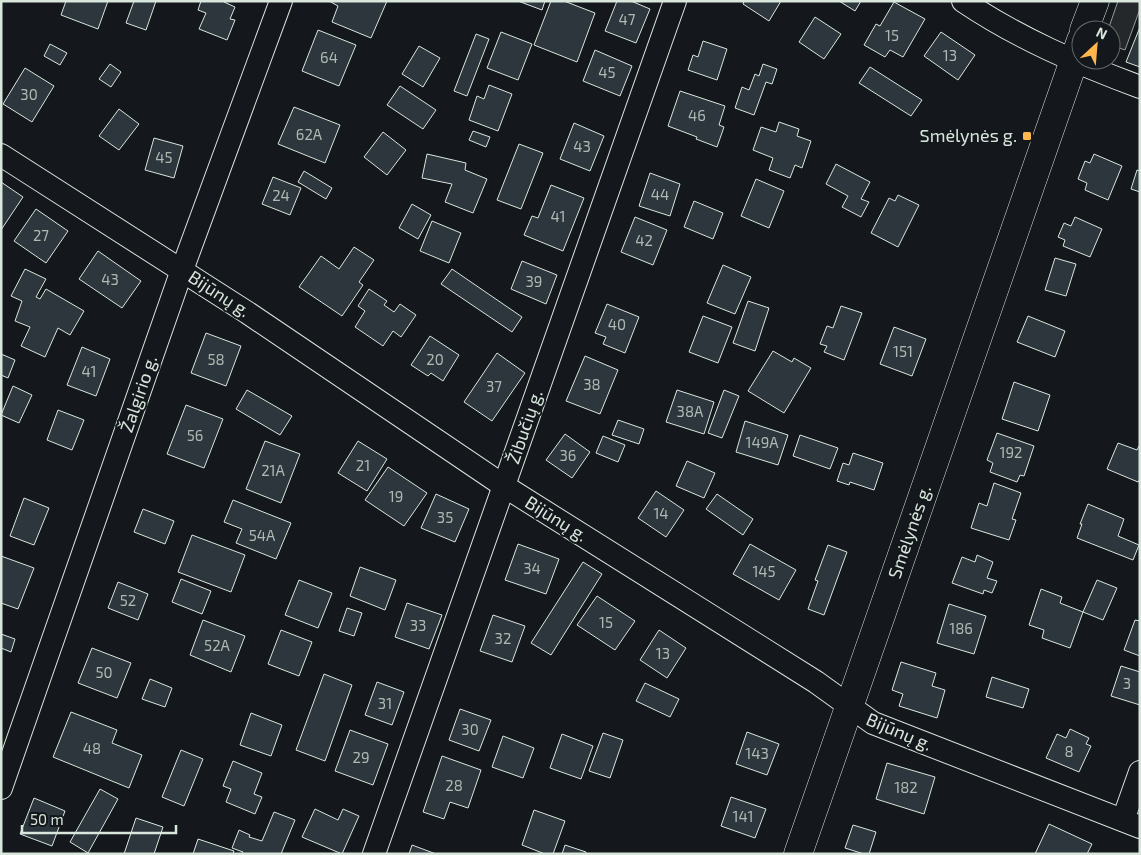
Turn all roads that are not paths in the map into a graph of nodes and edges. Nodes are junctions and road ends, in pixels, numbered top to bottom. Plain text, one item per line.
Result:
1 (280, 1) edge
2 (675, 1) edge
3 (963, 1) edge
4 (1094, 1) edge
5 (1087, 20) edge
6 (1071, 48) edge
7 (1071, 67) edge
8 (1111, 70) edge
9 (1140, 87) edge
10 (1, 155) edge
11 (182, 270) junction
12 (504, 486) junction
13 (850, 708) junction
14 (1140, 772) edge
15 (1, 788) edge
16 (1131, 823) edge
17 (374, 854) edge
18 (798, 854) edge

1 - 11 street, Žalgirio g.
2 - 12 street, Žibučių g.
3 - 6 street
4 - 5 highway
7 - 13 highway, Smėlynės g.
8 - 9 street
10 - 11 street, Bijūnų g.
11 - 12 street, Bijūnų g.
11 - 15 street, Žalgirio g.
12 - 13 street, Bijūnų g.
12 - 17 street, Žibučių g.
13 - 16 street, Bijūnų g.
13 - 18 highway, Smėlynės g.
14 - 16 street

